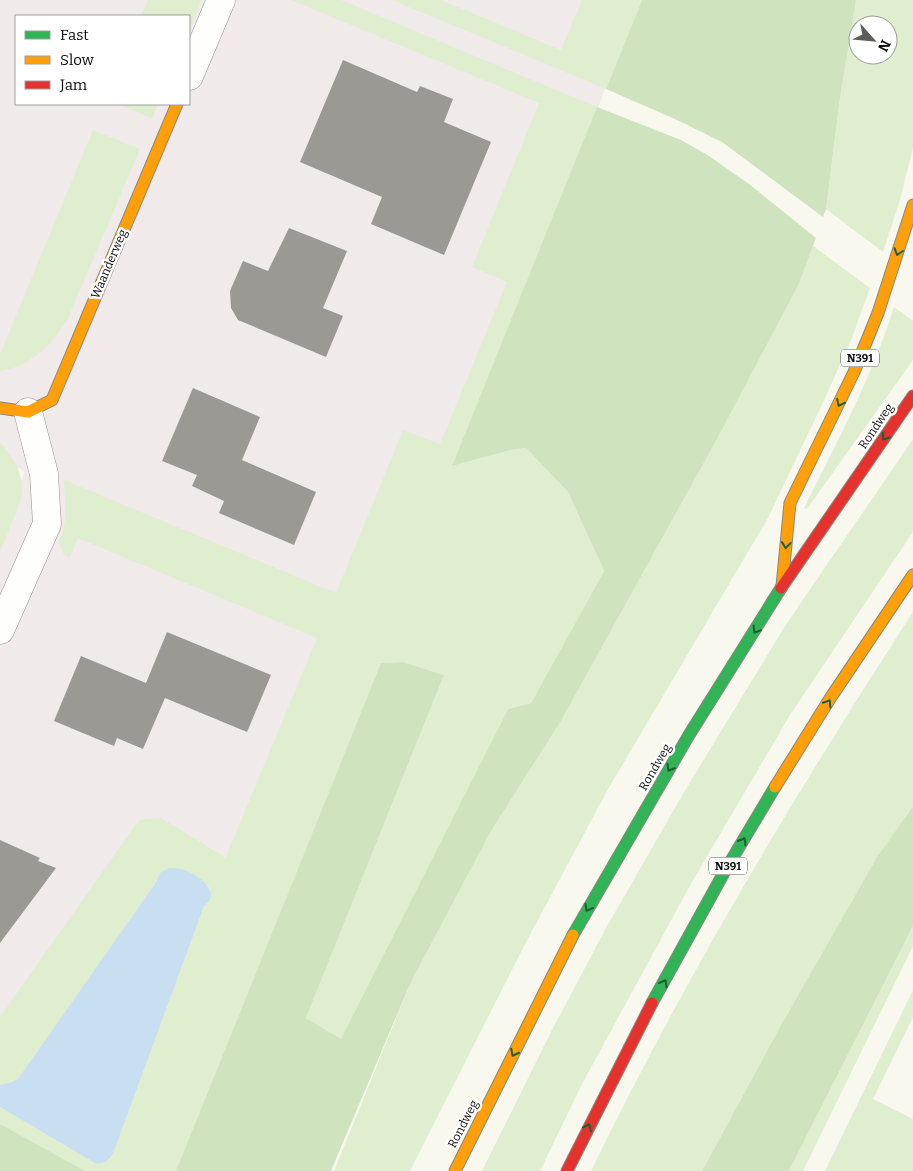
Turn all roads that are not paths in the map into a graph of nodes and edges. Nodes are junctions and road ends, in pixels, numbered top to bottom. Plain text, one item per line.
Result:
1 (221, 0) edge
2 (190, 74) edge
3 (177, 105) edge
4 (913, 205) edge
5 (913, 396) edge
6 (0, 408) edge
7 (28, 412) junction
8 (913, 575) edge
9 (781, 588) junction
10 (0, 630) edge
11 (455, 1171) edge
12 (567, 1171) edge

1 - 2 street
3 - 7 main road, Waanderweg
4 -> 9 main road, N391
5 -> 9 main road, Rondweg / N391
6 - 7 main road
7 - 10 street
12 -> 8 main road, N391
9 -> 11 main road, Rondweg / N391

